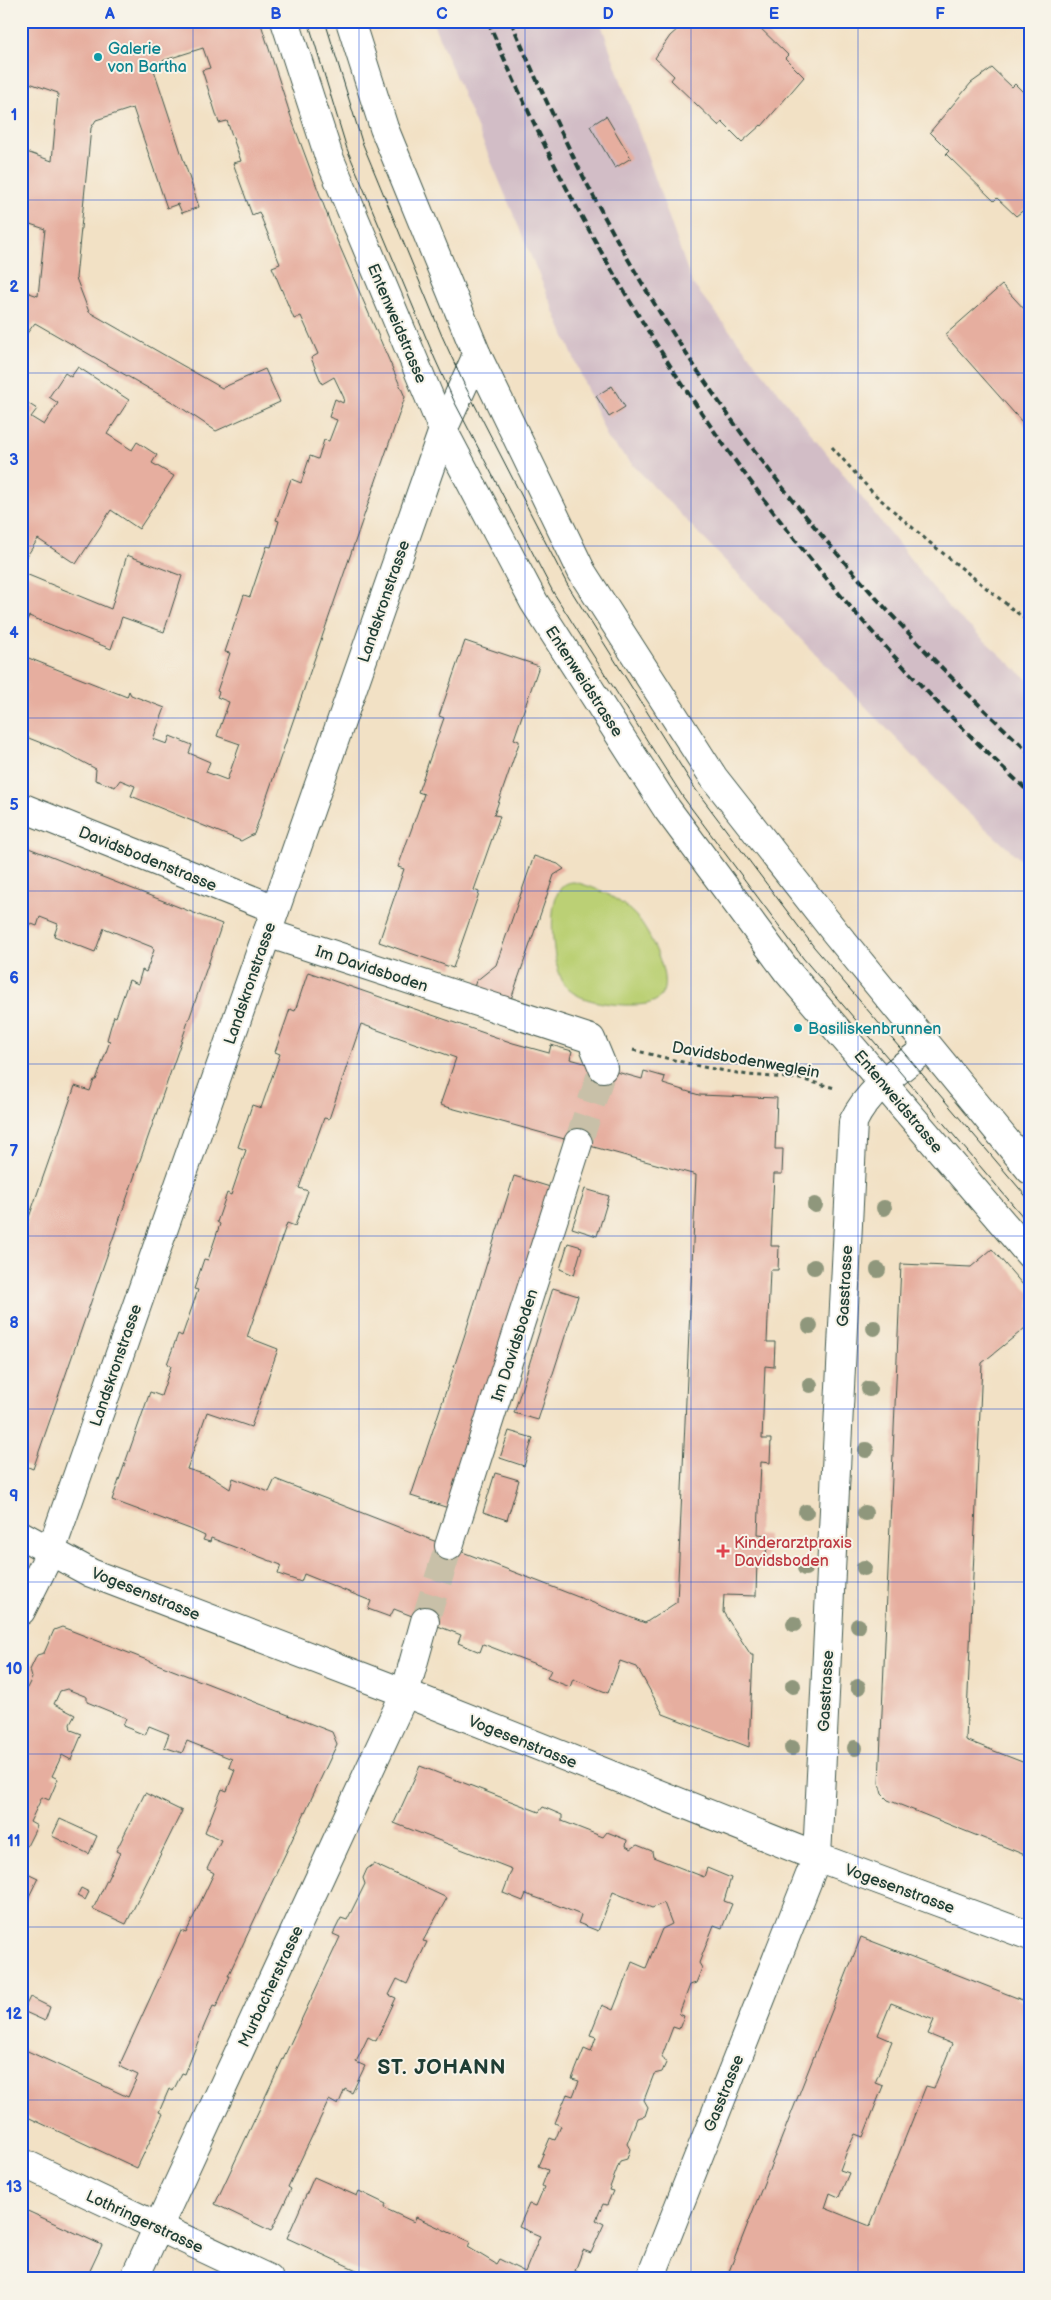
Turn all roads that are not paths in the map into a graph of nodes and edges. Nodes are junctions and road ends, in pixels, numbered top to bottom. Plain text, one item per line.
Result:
1 (285, 21) edge
2 (350, 21) edge
3 (476, 355) junction
4 (443, 430) junction
5 (21, 807) edge
6 (271, 921) junction
7 (928, 1047) junction
8 (603, 1068) tunnel mouth
9 (876, 1090) junction
10 (578, 1143) tunnel mouth
11 (1030, 1170) edge
12 (1030, 1255) edge
13 (21, 1535) edge
14 (449, 1546) tunnel mouth
15 (50, 1551) junction
16 (21, 1611) edge
17 (424, 1621) tunnel mouth
18 (405, 1694) junction
19 (817, 1857) junction
20 (1030, 1936) edge
21 (21, 2162) edge
22 (158, 2228) junction
23 (134, 2279) edge
24 (269, 2279) edge
25 (650, 2279) edge

1 - 4 street, Entenweidstrasse
2 - 3 street
3 - 4 street, Landskronstrasse
3 - 7 street
4 - 6 street, Landskronstrasse
4 - 9 street, Entenweidstrasse
5 - 6 street, Davidsbodenstrasse
6 - 8 street, Im Davidsboden
6 - 15 street, Landskronstrasse
7 - 9 street, Gasstrasse
7 - 11 street
9 - 12 street, Entenweidstrasse
9 - 19 street, Gasstrasse
10 - 14 street, Im Davidsboden
13 - 15 street, Vogesenstrasse
15 - 16 street, Landskronstrasse
15 - 18 street, Vogesenstrasse
17 - 18 street
18 - 19 street, Vogesenstrasse
18 - 22 street, Murbacherstrasse
19 - 20 street, Vogesenstrasse
19 - 25 street, Gasstrasse
21 - 22 street, Lothringerstrasse
22 - 23 street, Murbacherstrasse
22 - 24 street, Lothringerstrasse

